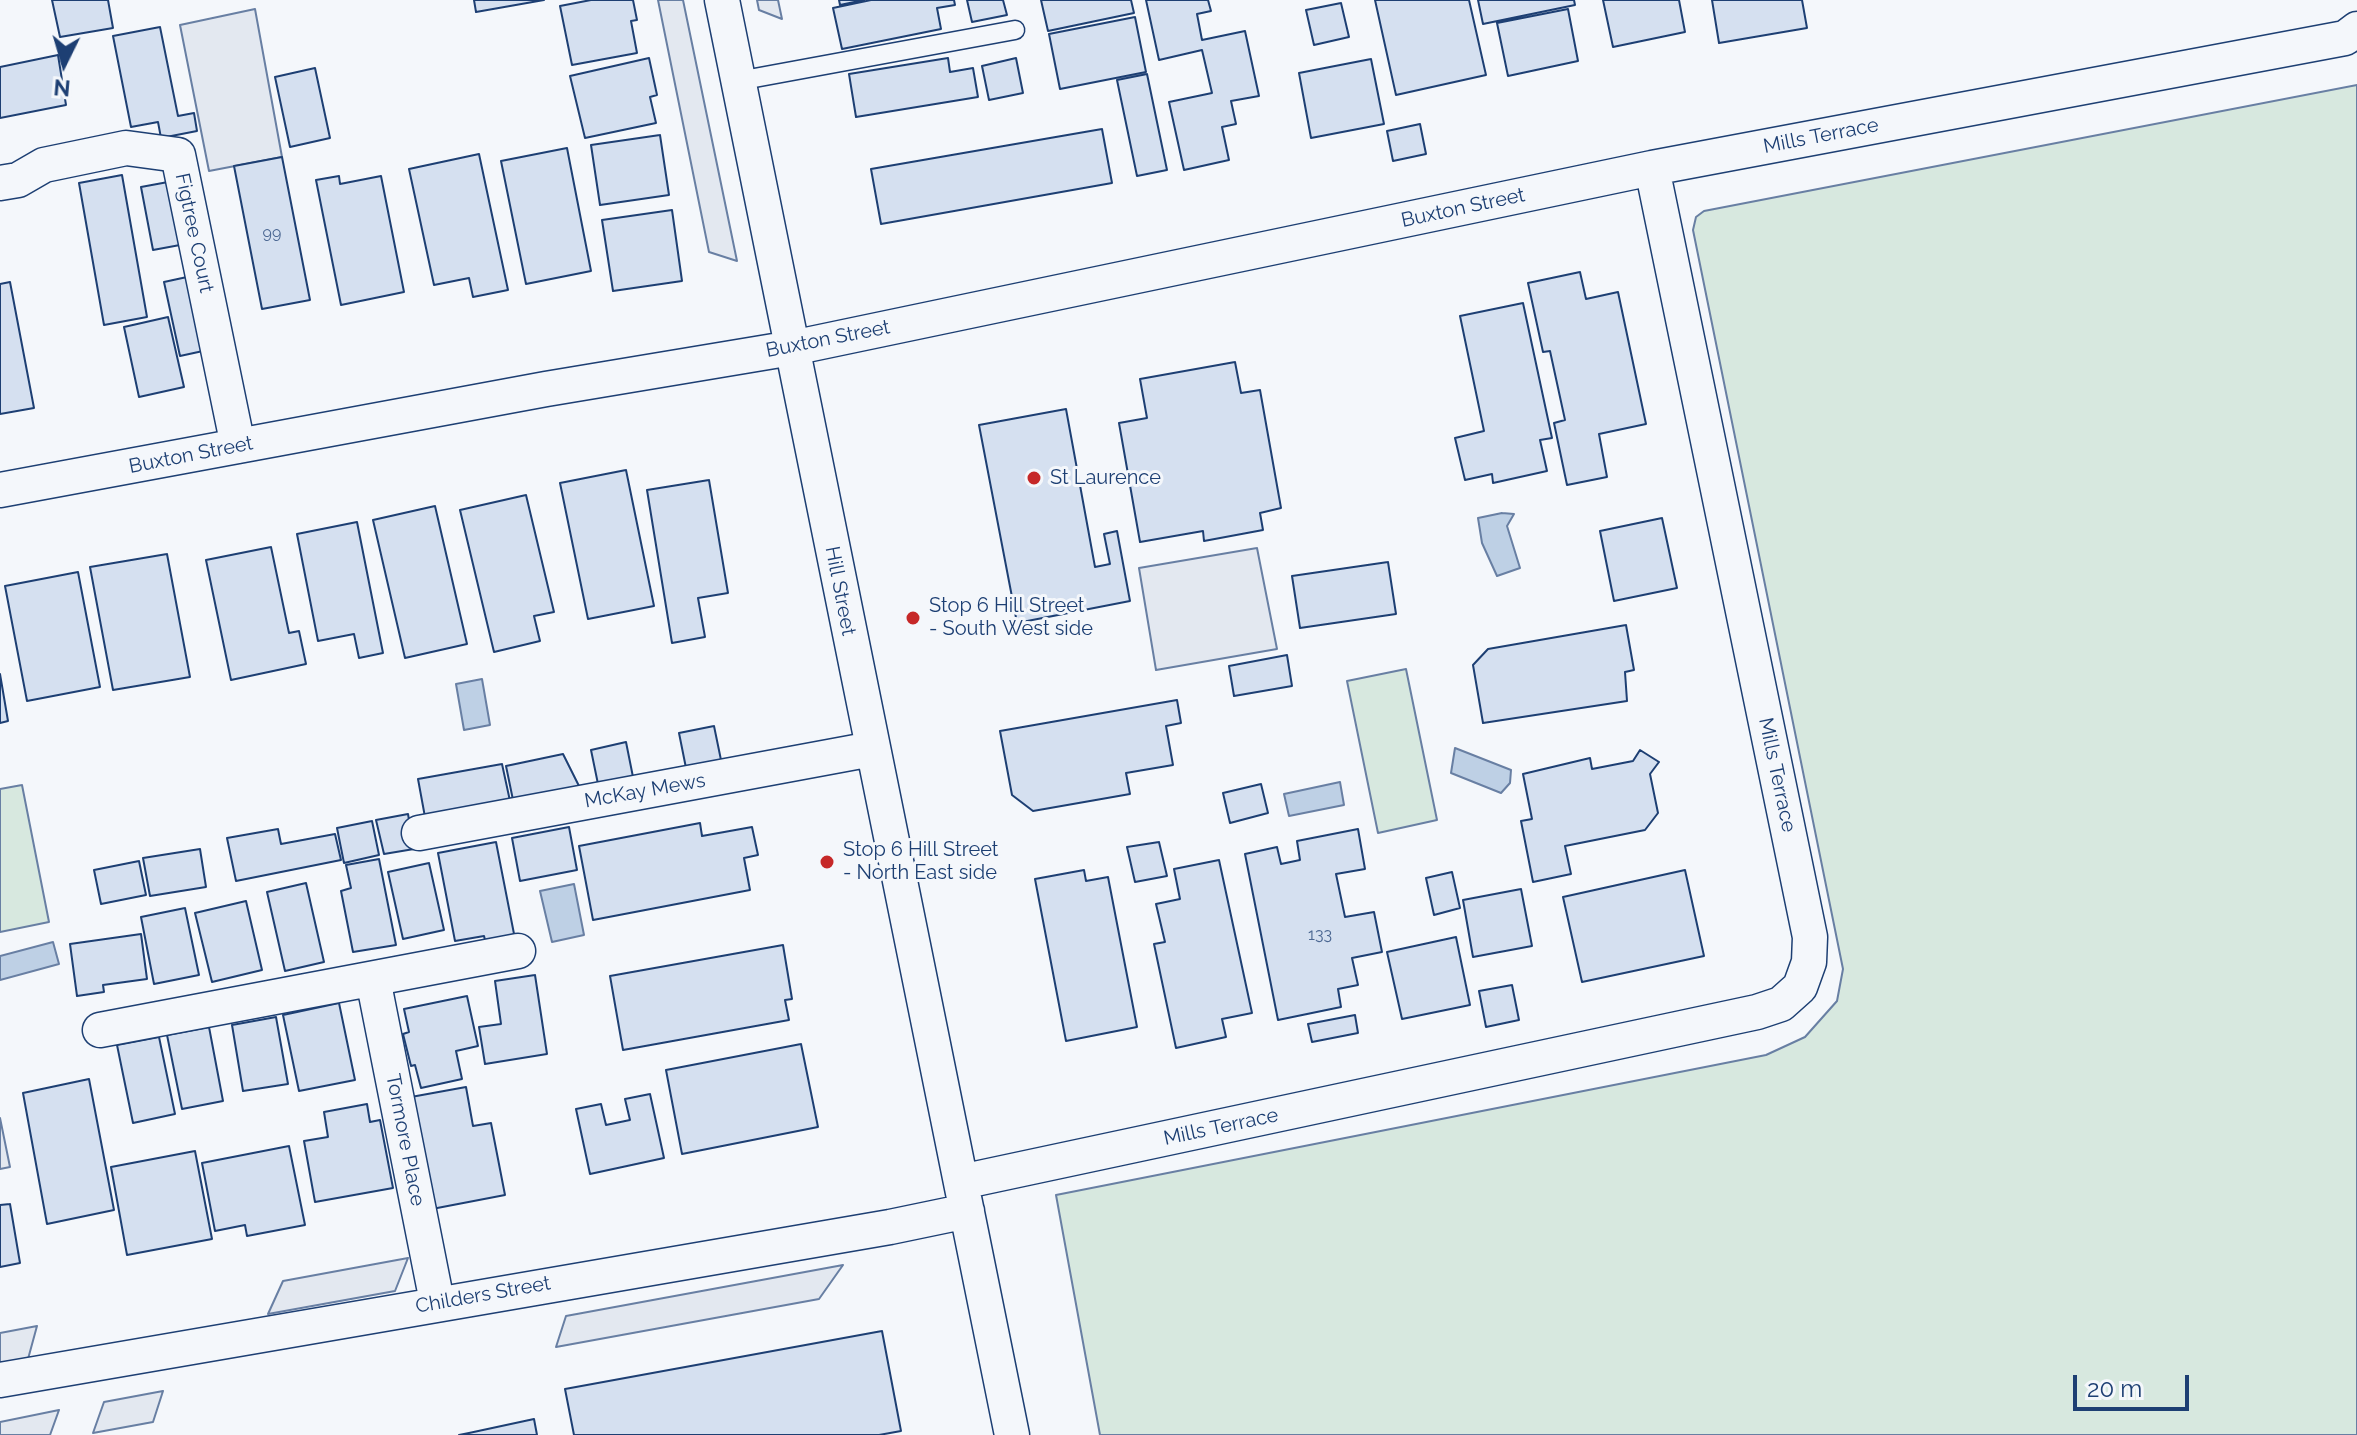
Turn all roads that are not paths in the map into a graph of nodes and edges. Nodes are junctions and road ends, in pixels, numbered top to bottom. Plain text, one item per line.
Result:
1 (722, 0) edge
2 (2357, 29) edge
3 (1015, 30) dead end
4 (738, 81) junction
5 (1652, 168) junction
6 (0, 183) edge
7 (792, 348) junction
8 (238, 446) junction
9 (0, 490) edge
10 (872, 749) junction
11 (419, 833) dead end
12 (518, 951) dead end
13 (373, 979) junction
14 (100, 1030) dead end
15 (964, 1196) junction
16 (437, 1302) junction
17 (0, 1380) edge
18 (1012, 1435) edge

1 - 4 street, Hill Street
2 - 5 street, Mills Terrace
3 - 4 lane
4 - 7 street, Hill Street
5 - 7 street, Buxton Street
5 - 15 street, Mills Terrace
6 - 8 street, Figtree Court
7 - 8 street, Buxton Street
7 - 10 street, Hill Street
8 - 9 street, Buxton Street
10 - 11 street, McKay Mews
10 - 15 street, Hill Street
12 - 13 street
13 - 14 street
13 - 16 street, Tormore Place
15 - 16 street, Childers Street
15 - 18 street
16 - 17 street, Childers Street

